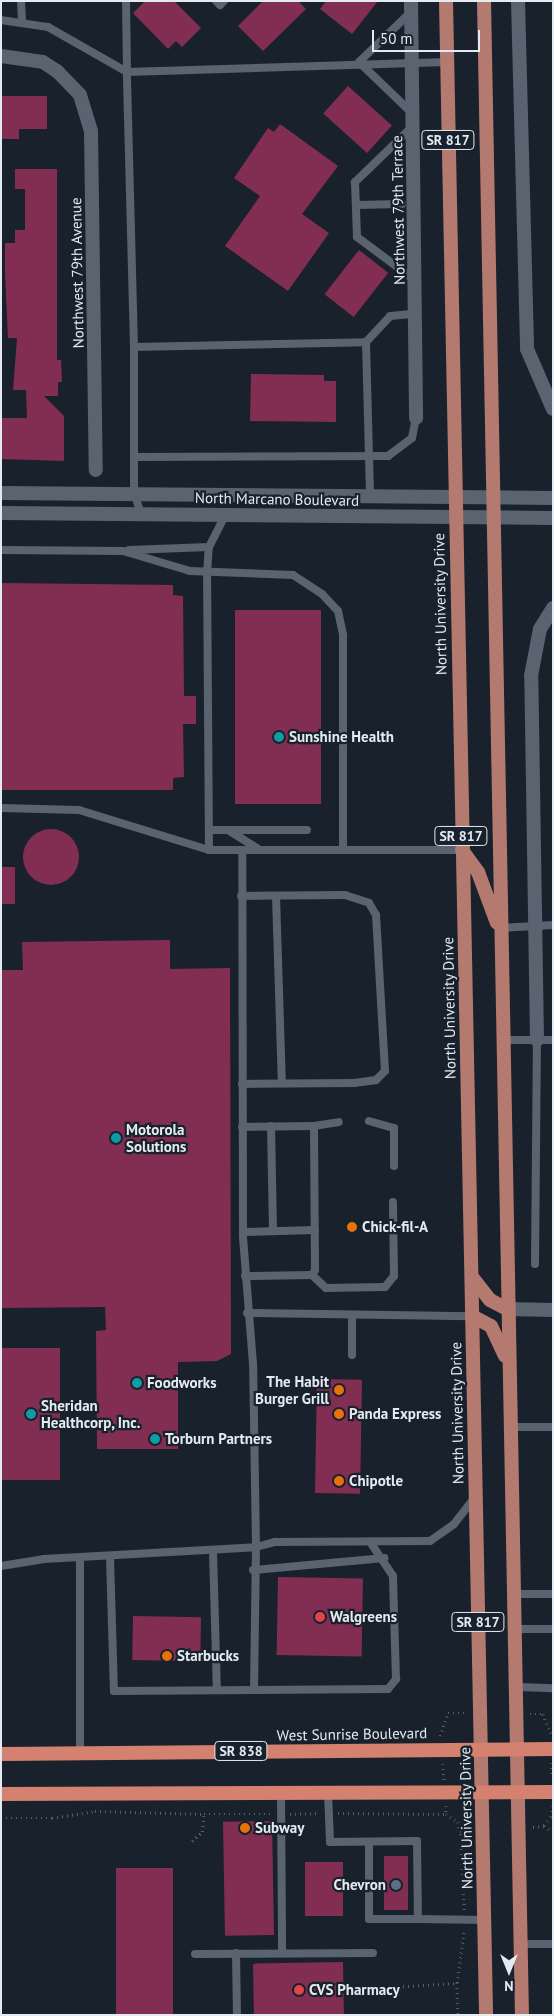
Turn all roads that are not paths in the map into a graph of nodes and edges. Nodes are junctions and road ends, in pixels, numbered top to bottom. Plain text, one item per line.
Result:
1 (21, 1) edge
2 (126, 1) edge
3 (216, 1) edge
4 (224, 1) edge
5 (446, 1) edge
6 (484, 1) edge
7 (518, 1) edge
8 (411, 7) edge
9 (1, 20) edge
10 (22, 21) junction
11 (1, 56) edge
12 (360, 62) junction
13 (446, 62) junction
14 (412, 63) junction
15 (127, 72) junction
16 (413, 120) junction
17 (402, 204) dead end
18 (356, 205) junction
19 (415, 280) junction
20 (415, 314) junction
21 (366, 342) junction
22 (134, 347) junction
23 (553, 408) edge
24 (416, 418) joint
25 (371, 456) junction
26 (134, 457) junction
27 (96, 470) dead end
28 (1, 493) edge
29 (134, 493) junction
30 (370, 496) junction
31 (453, 496) junction
32 (492, 497) junction
33 (553, 498) edge
34 (1, 513) edge
35 (141, 514) junction
36 (225, 515) junction
37 (454, 517) junction
38 (492, 518) junction
39 (553, 518) edge
40 (209, 546) junction
41 (1, 550) edge
42 (123, 550) junction
43 (207, 573) junction
44 (553, 608) edge
45 (1, 808) edge
46 (209, 830) junction
47 (228, 830) junction
48 (307, 830) dead end
49 (209, 850) junction
50 (242, 850) junction
51 (260, 850) junction
52 (343, 850) junction
53 (462, 850) junction
54 (241, 896) junction
55 (276, 896) junction
56 (553, 925) edge
57 (535, 926) junction
58 (500, 928) junction
59 (502, 1040) junction
60 (537, 1040) junction
61 (553, 1040) edge
62 (282, 1083) junction
63 (242, 1084) junction
64 (369, 1121) dead end
65 (339, 1122) dead end
66 (242, 1126) junction
67 (271, 1126) junction
68 (314, 1126) junction
69 (394, 1166) dead end
70 (394, 1202) dead end
71 (273, 1230) junction
72 (315, 1230) junction
73 (243, 1232) junction
74 (535, 1264) dead end
75 (312, 1275) junction
76 (245, 1276) junction
77 (472, 1276) junction
78 (507, 1310) junction
79 (553, 1310) edge
80 (247, 1313) junction
81 (352, 1316) junction
82 (472, 1316) junction
83 (352, 1356) dead end
84 (509, 1365) junction
85 (510, 1427) junction
86 (553, 1427) edge
87 (475, 1496) junction
88 (371, 1543) junction
89 (256, 1547) junction
90 (213, 1551) junction
91 (110, 1558) junction
92 (384, 1558) junction
93 (80, 1560) junction
94 (1, 1566) edge
95 (253, 1570) junction
96 (515, 1594) junction
97 (553, 1594) edge
98 (516, 1628) junction
99 (553, 1629) edge
100 (518, 1687) junction
101 (553, 1688) edge
102 (217, 1690) junction
103 (254, 1690) junction
104 (480, 1749) junction
105 (518, 1749) junction
106 (553, 1749) edge
107 (80, 1753) junction
108 (1, 1754) edge
109 (482, 1791) junction
110 (520, 1791) junction
111 (281, 1792) junction
112 (328, 1792) junction
113 (553, 1792) edge
114 (1, 1794) edge
115 (369, 1842) junction
116 (418, 1919) junction
117 (485, 1920) junction
118 (521, 1944) junction
119 (553, 1944) edge
120 (282, 1953) junction
121 (373, 1953) dead end
122 (194, 1954) dead end
123 (236, 1954) junction
124 (237, 2015) edge
125 (486, 2015) edge
126 (522, 2015) edge

1 - 10 lane
2 - 15 lane
3 - 4 lane
5 - 13 main road, North University Drive / SR 817
6 - 32 main road, SR 817
7 - 23 street
8 - 12 lane
8 - 14 street, Northwest 79th Terrace
9 - 10 lane
10 - 15 lane
11 - 27 street, Northwest 79th Avenue
12 - 14 lane
12 - 15 lane
12 - 16 lane
13 - 14 lane
13 - 31 main road, North University Drive / SR 817
14 - 16 street, Northwest 79th Terrace
15 - 22 lane
16 - 18 lane
16 - 19 street, Northwest 79th Terrace
17 - 18 lane
18 - 19 lane
19 - 20 street, Northwest 79th Terrace
20 - 21 lane
20 - 24 street, Northwest 79th Terrace
21 - 22 lane
21 - 25 lane
22 - 26 lane
24 - 25 lane
25 - 26 lane
25 - 30 lane
26 - 29 lane
28 - 29 street, North Marcano Boulevard
29 - 30 street, North Marcano Boulevard
29 - 35 lane
30 - 31 street, North Marcano Boulevard
31 - 32 street, North Marcano Boulevard
31 - 37 main road, North University Drive / SR 817
32 - 33 street, North Marcano Boulevard
32 - 38 main road, SR 817
34 - 35 street, North Marcano Boulevard
35 - 36 street, North Marcano Boulevard
36 - 37 street, North Marcano Boulevard
36 - 40 lane
37 - 38 street, North Marcano Boulevard
37 - 53 main road, North University Drive / SR 817
38 - 39 street, North Marcano Boulevard
38 - 58 main road, SR 817
40 - 42 lane
40 - 43 lane
41 - 42 lane
42 - 43 lane
43 - 46 lane
43 - 52 lane
44 - 57 street
45 - 49 lane
46 - 47 lane
46 - 49 lane
47 - 48 lane
47 - 51 lane
49 - 50 lane
50 - 51 lane
50 - 54 lane
51 - 52 lane
52 - 53 lane
53 - 58 main road
53 - 77 main road, North University Drive / SR 817
54 - 55 lane
54 - 63 lane
55 - 62 lane
55 - 62 lane
56 - 57 lane
57 - 58 lane
57 - 60 street
58 - 59 main road, SR 817
59 - 60 lane
59 - 78 main road, SR 817
60 - 61 lane
60 - 74 lane
62 - 63 lane
63 - 66 lane
64 - 69 lane
65 - 68 lane
66 - 67 lane
66 - 73 lane
67 - 68 lane
67 - 71 lane
68 - 72 lane
70 - 75 lane
71 - 72 lane
71 - 73 lane
72 - 75 lane
73 - 76 lane
75 - 76 lane
76 - 80 lane
77 - 78 main road
77 - 82 main road, North University Drive / SR 817
78 - 79 street
78 - 84 main road, SR 817
80 - 81 lane
80 - 89 lane
81 - 82 lane
81 - 83 lane
82 - 84 main road
82 - 87 main road, North University Drive / SR 817
84 - 85 main road, SR 817
85 - 86 lane
85 - 96 main road, SR 817
87 - 88 lane
87 - 104 main road, North University Drive / SR 817
88 - 89 lane
88 - 92 lane
89 - 90 lane
89 - 95 lane
90 - 91 lane
90 - 102 lane
91 - 93 lane
91 - 102 lane
92 - 95 lane
92 - 103 lane
93 - 94 lane
93 - 107 lane
95 - 103 lane
96 - 97 lane
96 - 98 main road, SR 817
98 - 99 lane
98 - 100 main road, SR 817
100 - 101 lane
100 - 105 main road, SR 817
102 - 103 lane
104 - 105 highway, West Sunrise Boulevard / SR 838
104 - 107 highway, West Sunrise Boulevard / SR 838
104 - 109 main road, North University Drive / SR 817
105 - 106 highway, West Sunrise Boulevard
105 - 110 main road, SR 817
107 - 108 highway, West Sunrise Boulevard / SR 838
109 - 110 highway
109 - 112 highway
109 - 117 main road, North University Drive / SR 817
110 - 113 highway
110 - 118 main road, SR 817
111 - 112 highway
111 - 114 highway
111 - 120 lane
112 - 115 lane
115 - 116 lane
115 - 116 lane
116 - 117 lane
117 - 125 main road, North University Drive / SR 817
118 - 119 lane
118 - 126 main road, SR 817
120 - 121 lane
120 - 123 lane
122 - 123 lane
123 - 124 lane

